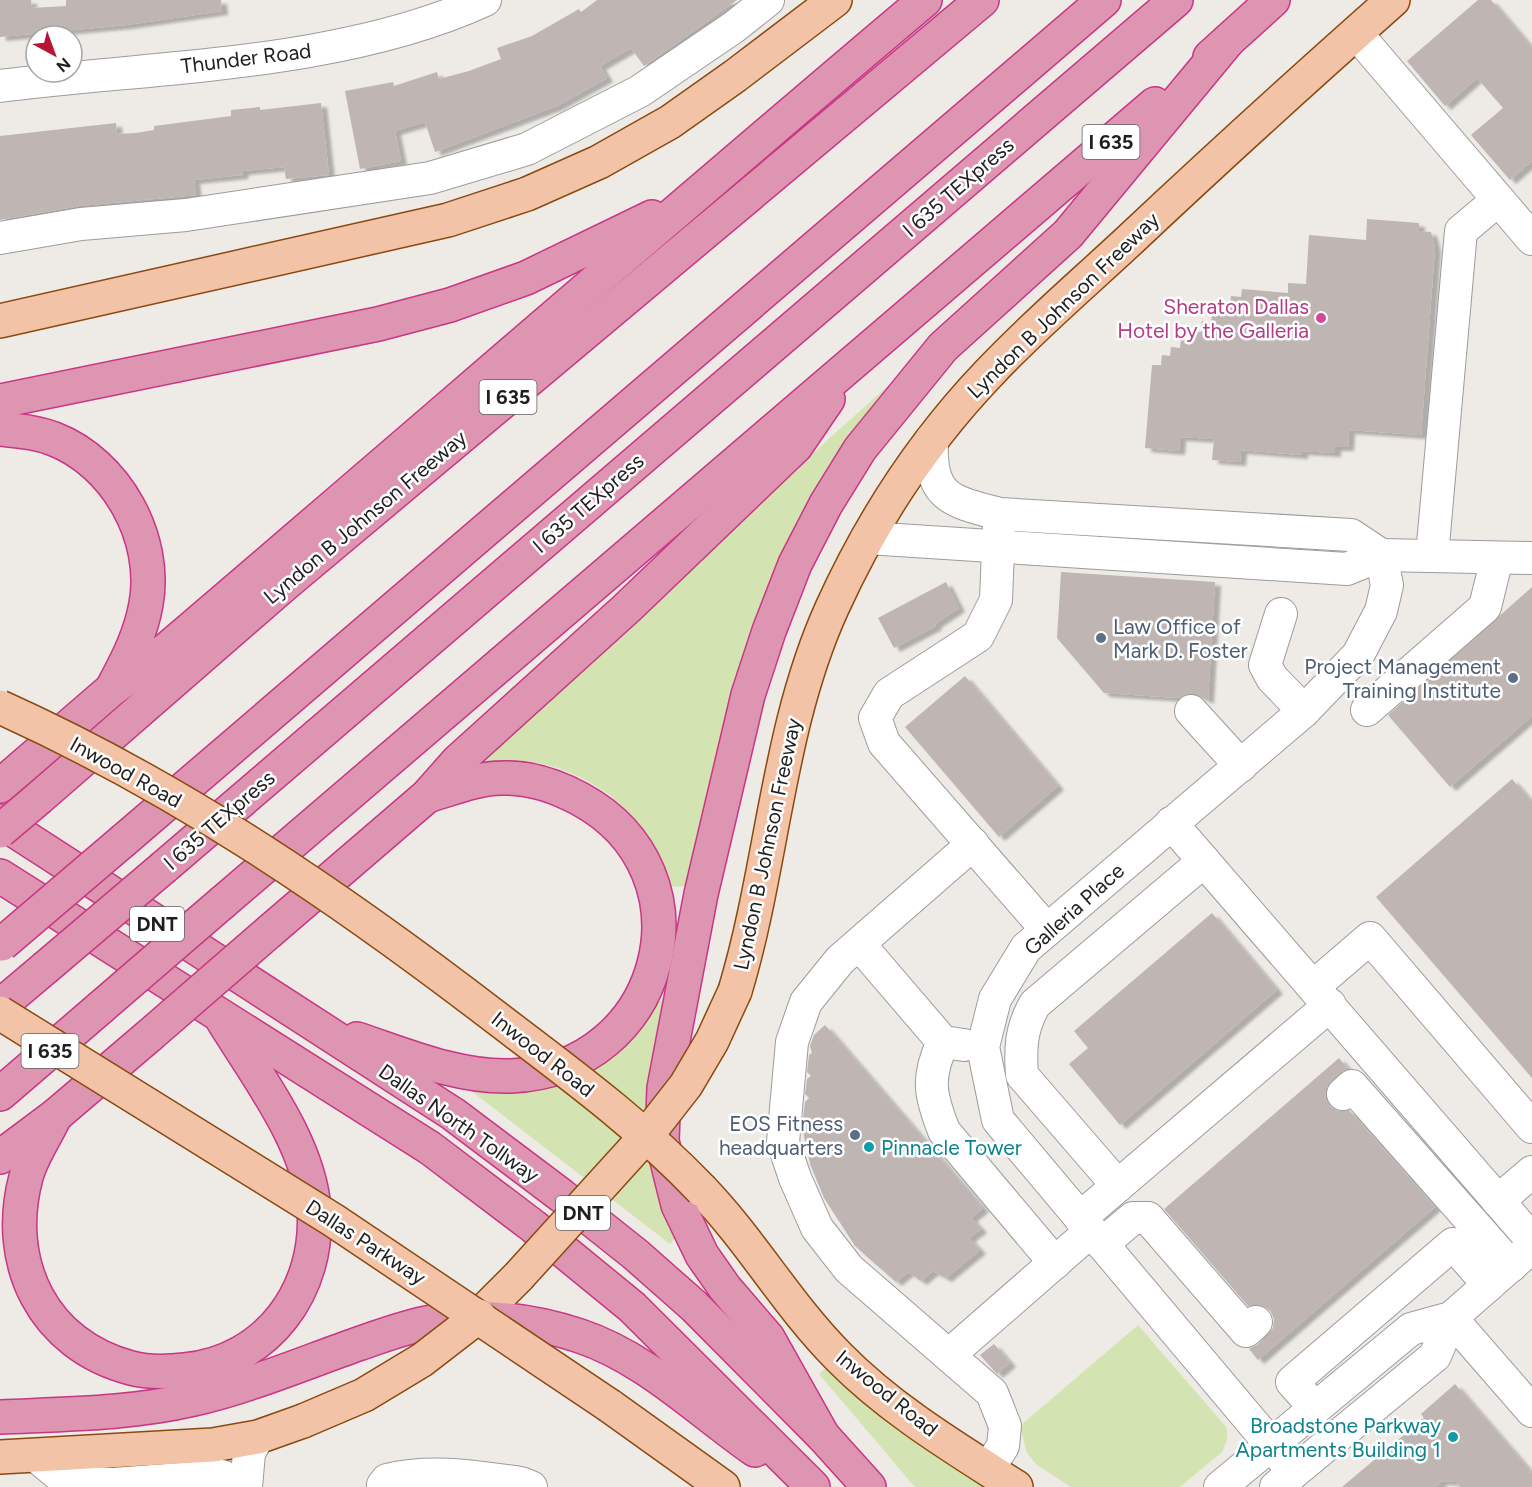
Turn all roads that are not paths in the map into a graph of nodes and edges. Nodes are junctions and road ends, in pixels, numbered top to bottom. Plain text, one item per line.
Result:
1 (485, 0) edge
2 (768, 0) edge
3 (835, 0) edge
4 (925, 0) edge
5 (982, 0) edge
6 (1104, 0) edge
7 (1176, 0) edge
8 (1273, 0) edge
9 (1393, 0) edge
10 (1356, 33) junction
11 (1227, 42) junction
12 (0, 86) edge
13 (691, 198) junction
14 (1498, 200) junction
15 (0, 238) edge
16 (1532, 240) edge
17 (0, 321) edge
18 (855, 360) junction
19 (0, 401) edge
20 (0, 429) edge
21 (932, 439) junction
22 (1000, 514) junction
23 (867, 538) junction
24 (997, 546) junction
25 (1381, 555) junction
26 (1432, 556) junction
27 (1497, 558) junction
28 (1532, 558) edge
29 (1281, 614) dead end
30 (112, 689) junction
31 (0, 707) edge
32 (1367, 710) dead end
33 (1191, 711) dead end
34 (1304, 711) junction
35 (1240, 765) junction
36 (10, 778) edge
37 (427, 796) junction
38 (0, 821) edge
39 (1171, 823) junction
40 (0, 831) edge
41 (973, 844) junction
42 (1204, 861) junction
43 (0, 876) edge
44 (1047, 930) junction
45 (859, 944) junction
46 (1, 945) edge
47 (1322, 996) junction
48 (0, 1006) edge
49 (217, 1012) junction
50 (0, 1013) edge
51 (315, 1026) junction
52 (944, 1042) junction
53 (983, 1047) junction
54 (0, 1094) edge
55 (1343, 1095) dead end
56 (55, 1116) junction
57 (1532, 1127) edge
58 (647, 1135) junction
59 (0, 1157) edge
60 (1532, 1172) edge
61 (1118, 1186) junction
62 (1498, 1201) junction
63 (1091, 1231) junction
64 (1532, 1240) edge
65 (1055, 1263) junction
66 (1511, 1266) edge
67 (479, 1316) junction
68 (1451, 1318) junction
69 (1256, 1322) dead end
70 (950, 1354) junction
71 (1315, 1408) junction
72 (1532, 1411) edge
73 (0, 1417) edge
74 (823, 1436) junction
75 (258, 1437) junction
76 (1271, 1445) junction
77 (35, 1455) junction
78 (0, 1457) edge
79 (988, 1469) junction
80 (1285, 1479) edge
81 (243, 1481) edge
82 (383, 1485) dead end
83 (531, 1487) edge
84 (723, 1487) edge
85 (808, 1487) edge
86 (813, 1487) edge
87 (869, 1487) edge
88 (1016, 1487) edge
89 (1220, 1487) edge

1 - 12 street, Thunder Road
2 - 15 street
3 - 17 main road
4 - 13 highway
5 - 40 highway, Lyndon B Johnson Freeway / I 635, bridge
6 - 46 highway, bridge
7 - 48 highway, I 635 TEXpress, bridge
8 - 11 highway, I 635
9 - 10 main road, Lyndon B Johnson Freeway
10 - 14 street
10 - 21 main road, Lyndon B Johnson Freeway
11 - 18 highway, I 635
11 - 74 highway
13 - 19 highway
13 - 30 highway
14 - 16 street
14 - 26 street
18 - 37 highway
18 - 54 highway, I 635, bridge
20 - 30 highway
21 - 22 street
21 - 23 main road, Lyndon B Johnson Freeway
22 - 24 street
22 - 25 street
23 - 24 street
23 - 58 main road, Lyndon B Johnson Freeway, bridge
24 - 25 street
24 - 41 street
25 - 26 street
25 - 34 street, Galleria Place
26 - 27 street
27 - 28 street
27 - 32 street
29 - 34 street
30 - 36 highway
31 - 58 main road, Inwood Road, bridge
33 - 35 street
34 - 35 street, Galleria Place
35 - 39 street, Galleria Place
37 - 51 highway
37 - 56 highway, bridge
38 - 51 highway, Dallas North Tollway / DNT
39 - 42 street
39 - 44 street, Galleria Place
41 - 44 street
41 - 45 street
42 - 47 street
42 - 61 street
43 - 49 highway, Dallas North Tollway / DNT
44 - 53 street, Galleria Place
45 - 52 street
45 - 70 street
47 - 57 street
47 - 61 street
47 - 62 street
49 - 56 highway
49 - 86 highway, Dallas North Tollway / DNT
50 - 67 main road, Dallas Parkway, bridge
51 - 74 highway, Dallas North Tollway / DNT
52 - 53 street
52 - 65 street
53 - 63 street, Galleria Place
55 - 66 street
56 - 59 highway
58 - 67 main road, Lyndon B Johnson Freeway, bridge
58 - 79 main road, Inwood Road, bridge
60 - 62 street
61 - 63 street
62 - 64 street
63 - 65 street
63 - 69 street
63 - 76 street, Galleria Place
65 - 70 street
66 - 68 street
66 - 71 street
67 - 75 main road, Lyndon B Johnson Freeway, bridge
67 - 84 main road, Dallas Parkway, bridge
68 - 71 street
68 - 72 street
68 - 80 street
70 - 79 street
71 - 76 street
73 - 85 highway
74 - 87 highway, Dallas North Tollway / DNT
75 - 77 main road, Lyndon B Johnson Freeway
75 - 81 street
76 - 80 street, Galleria Place
76 - 89 street
77 - 78 main road, Lyndon B Johnson Freeway
77 - 81 street
79 - 88 main road, Inwood Road
82 - 83 street

